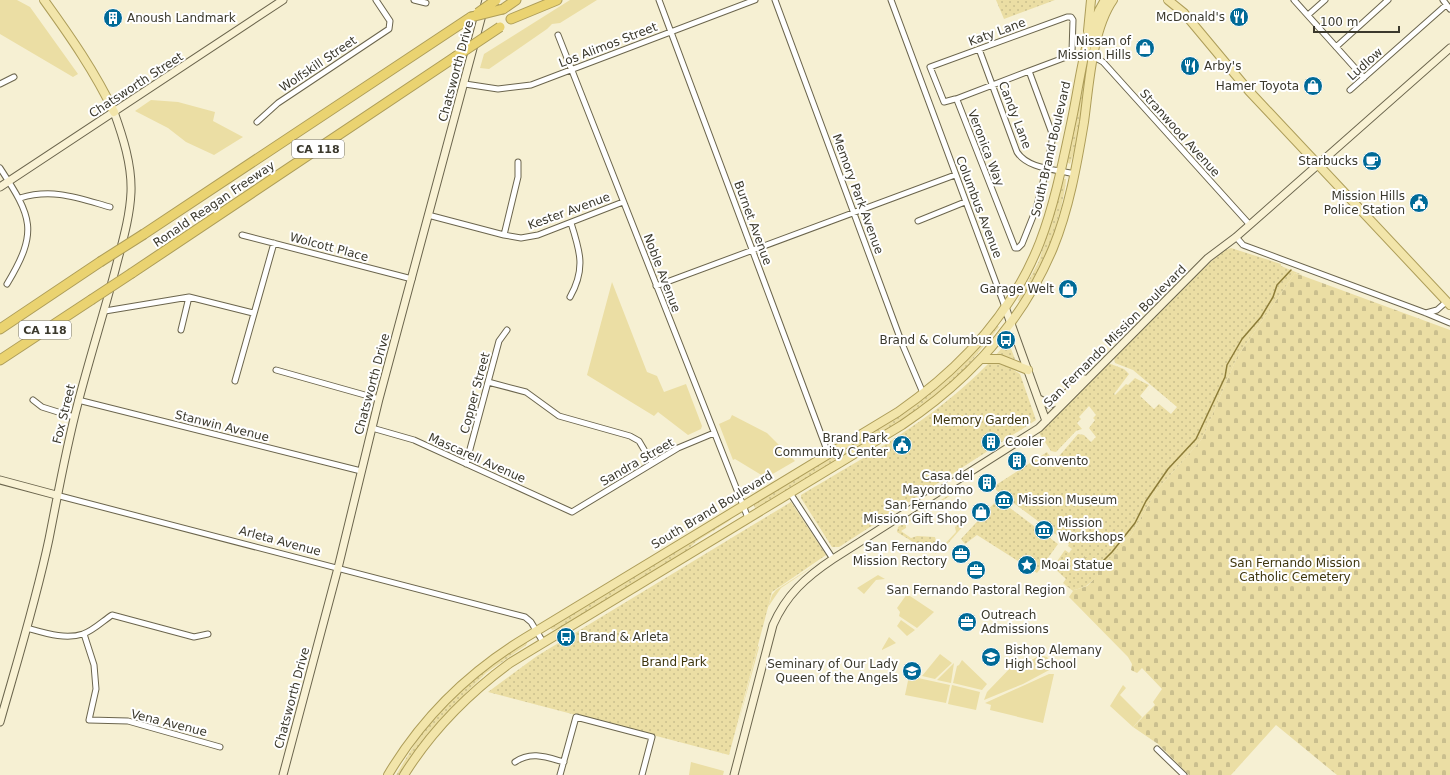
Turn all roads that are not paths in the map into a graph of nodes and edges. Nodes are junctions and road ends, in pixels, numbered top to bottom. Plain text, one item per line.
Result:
1 (44, 0) edge
2 (283, 0) edge
3 (376, 0) edge
4 (414, 0) edge
5 (486, 0) edge
6 (496, 0) edge
7 (516, 0) edge
8 (540, 0) edge
9 (557, 0) edge
10 (659, 0) edge
11 (756, 0) edge
12 (775, 0) edge
13 (891, 0) edge
14 (1091, 0) edge
15 (1105, 0) edge
16 (1113, 0) edge
17 (1168, 0) edge
18 (1178, 0) edge
19 (1294, 0) edge
20 (1325, 0) edge
21 (1388, 0) edge
22 (426, 3) dead end
23 (1446, 5) edge
24 (1184, 13) junction
25 (1308, 15) junction
26 (470, 17) junction
27 (512, 19) junction
28 (672, 32) junction
29 (558, 36) dead end
30 (1336, 46) junction
31 (1087, 48) junction
32 (1450, 48) edge
33 (979, 49) junction
34 (1094, 57) junction
35 (930, 67) joint
36 (571, 70) junction
37 (1029, 71) junction
38 (14, 77) dead end
39 (1364, 78) junction
40 (0, 84) edge
41 (465, 84) junction
42 (992, 85) junction
43 (1350, 90) dead end
44 (956, 99) junction
45 (114, 112) junction
46 (257, 122) dead end
47 (518, 162) dead end
48 (1319, 165) junction
49 (1048, 167) junction
50 (0, 168) edge
51 (1061, 170) junction
52 (1075, 174) junction
53 (955, 175) junction
54 (9, 181) junction
55 (0, 187) edge
56 (20, 198) junction
57 (623, 202) junction
58 (965, 202) junction
59 (110, 207) dead end
60 (854, 212) junction
61 (428, 215) junction
62 (918, 221) dead end
63 (571, 223) junction
64 (1250, 225) junction
65 (242, 235) dead end
66 (504, 235) junction
67 (1236, 237) junction
68 (274, 243) junction
69 (752, 250) junction
70 (412, 279) junction
71 (7, 284) dead end
72 (656, 286) junction
73 (189, 297) junction
74 (570, 297) dead end
75 (1448, 304) edge
76 (1006, 307) junction
77 (105, 310) junction
78 (253, 313) junction
79 (1426, 313) junction
80 (1011, 322) junction
81 (1450, 323) edge
82 (0, 329) edge
83 (181, 330) dead end
84 (508, 330) dead end
85 (981, 359) junction
86 (0, 360) edge
87 (276, 370) dead end
88 (1028, 370) junction
89 (1090, 376) junction
90 (235, 381) dead end
91 (488, 382) junction
92 (923, 394) junction
93 (379, 399) junction
94 (1038, 399) junction
95 (33, 400) dead end
96 (78, 400) junction
97 (74, 417) junction
98 (1046, 421) junction
99 (372, 428) junction
100 (714, 433) junction
101 (828, 453) junction
102 (652, 463) junction
103 (466, 464) junction
104 (361, 471) junction
105 (0, 480) edge
106 (790, 493) junction
107 (56, 495) junction
108 (742, 506) junction
109 (572, 512) joint
110 (748, 518) junction
111 (832, 559) junction
112 (338, 568) junction
113 (27, 628) junction
114 (537, 631) junction
115 (84, 634) junction
116 (208, 634) dead end
117 (543, 642) junction
118 (0, 722) edge
119 (220, 746) dead end
120 (1157, 749) dead end
121 (515, 762) dead end
122 (564, 762) junction
123 (283, 775) edge
124 (388, 775) edge
125 (404, 775) edge
126 (560, 775) edge
127 (642, 775) edge
128 (734, 775) edge
129 (1184, 775) edge

1 - 45 main road
2 - 45 main road, Chatsworth Street
3 - 46 street, Wolfskill Street
4 - 22 street
5 - 41 main road, Chatsworth Drive
6 - 26 highway, Ronald Reagan Freeway / CA 118, bridge
7 - 26 highway, CA 118, bridge
8 - 27 highway, Ronald Reagan Freeway / CA 118
9 - 27 highway
10 - 28 street, Burnet Avenue
11 - 28 street, Los Alimos Street
12 - 60 street, Memory Park Avenue
13 - 53 street, Columbus Avenue
14 - 31 main road
15 - 31 main road, South Brand Boulevard
16 - 34 main road, South Brand Boulevard
17 - 24 main road
18 - 24 main road
19 - 25 street
20 - 25 street
21 - 30 street
23 - 39 street, Ludlow
24 - 48 main road
25 - 30 street
26 - 82 highway, Ronald Reagan Freeway / CA 118, bridge
27 - 86 highway, Ronald Reagan Freeway / CA 118, bridge
28 - 36 street, Los Alimos Street
28 - 69 street, Burnet Avenue
29 - 36 street, Noble Avenue
30 - 39 street
31 - 51 main road, South Brand Boulevard
32 - 48 main road, San Fernando Mission Boulevard
33 - 35 street, Katy Lane
33 - 37 street, Katy Lane
33 - 42 street, Candy Lane
34 - 52 main road, South Brand Boulevard
34 - 64 street, Stranwood Avenue
35 - 44 street, Veronica Way
36 - 41 street, Los Alimos Street
36 - 57 street, Noble Avenue
37 - 42 street
37 - 49 street
38 - 40 street
39 - 43 street, Ludlow
41 - 61 main road, Chatsworth Drive
42 - 44 street
42 - 49 street, Candy Lane
44 - 49 street, Veronica Way
45 - 54 main road, Chatsworth Street
45 - 77 main road, Fox Street
47 - 66 street
48 - 64 main road, San Fernando Mission Boulevard
48 - 75 main road
49 - 51 street, Candy Lane
50 - 54 street
51 - 52 street, Candy Lane
51 - 76 main road, South Brand Boulevard
52 - 80 main road, South Brand Boulevard
53 - 58 street, Columbus Avenue
53 - 60 street
54 - 55 main road, Chatsworth Street
54 - 56 street
56 - 59 street
56 - 71 street
57 - 63 street, Kester Avenue
57 - 72 street, Noble Avenue
58 - 62 street
58 - 76 street, Columbus Avenue
60 - 69 street
60 - 92 street, Memory Park Avenue
61 - 66 street, Kester Avenue
61 - 70 main road, Chatsworth Drive
63 - 66 street, Kester Avenue
63 - 74 street
64 - 67 main road, San Fernando Mission Boulevard
65 - 68 street, Wolcott Place
67 - 79 street
67 - 89 main road, San Fernando Mission Boulevard
68 - 70 street, Wolcott Place
68 - 78 street
69 - 72 street
69 - 101 street, Burnet Avenue
70 - 93 main road, Chatsworth Drive
72 - 100 street, Noble Avenue
73 - 77 street
73 - 78 street
73 - 83 street
75 - 79 street
76 - 80 main road, Columbus Avenue
76 - 92 main road, South Brand Boulevard
77 - 96 main road, Fox Street
78 - 90 street
79 - 81 street
80 - 85 main road, South Brand Boulevard
80 - 88 main road, Columbus Avenue
84 - 91 street, Copper Street
85 - 88 main road
85 - 106 main road, South Brand Boulevard
87 - 93 street
88 - 94 main road, Columbus Avenue
89 - 94 main road
89 - 98 main road, San Fernando Mission Boulevard
91 - 102 street
91 - 103 street, Copper Street
92 - 101 main road, South Brand Boulevard
93 - 99 main road, Chatsworth Drive
94 - 98 main road, Columbus Avenue
95 - 97 street
96 - 97 main road, Fox Street
96 - 104 street, Stanwin Avenue
97 - 107 main road, Fox Street
98 - 111 main road, San Fernando Mission Boulevard
99 - 103 street, Mascarell Avenue
99 - 104 main road, Chatsworth Drive
100 - 102 street, Sandra Street
100 - 108 street, Noble Avenue
101 - 108 main road, South Brand Boulevard
102 - 109 street, Sandra Street
103 - 109 street, Mascarell Avenue
104 - 112 main road, Chatsworth Drive
105 - 107 main road, Arleta Avenue
106 - 110 main road, South Brand Boulevard
106 - 111 street
107 - 112 street, Arleta Avenue
107 - 113 main road, Fox Street
108 - 110 street, Noble Avenue
108 - 114 main road, South Brand Boulevard
110 - 117 main road, South Brand Boulevard
111 - 128 main road, San Fernando Mission Boulevard
112 - 114 street, Arleta Avenue
112 - 123 main road, Chatsworth Drive
113 - 115 street
113 - 118 main road, Fox Street
114 - 117 street, Arleta Avenue
114 - 124 main road, South Brand Boulevard
115 - 116 street
115 - 119 street, Vena Avenue
117 - 125 main road, South Brand Boulevard
120 - 129 street
121 - 122 street
122 - 126 street
122 - 127 street

